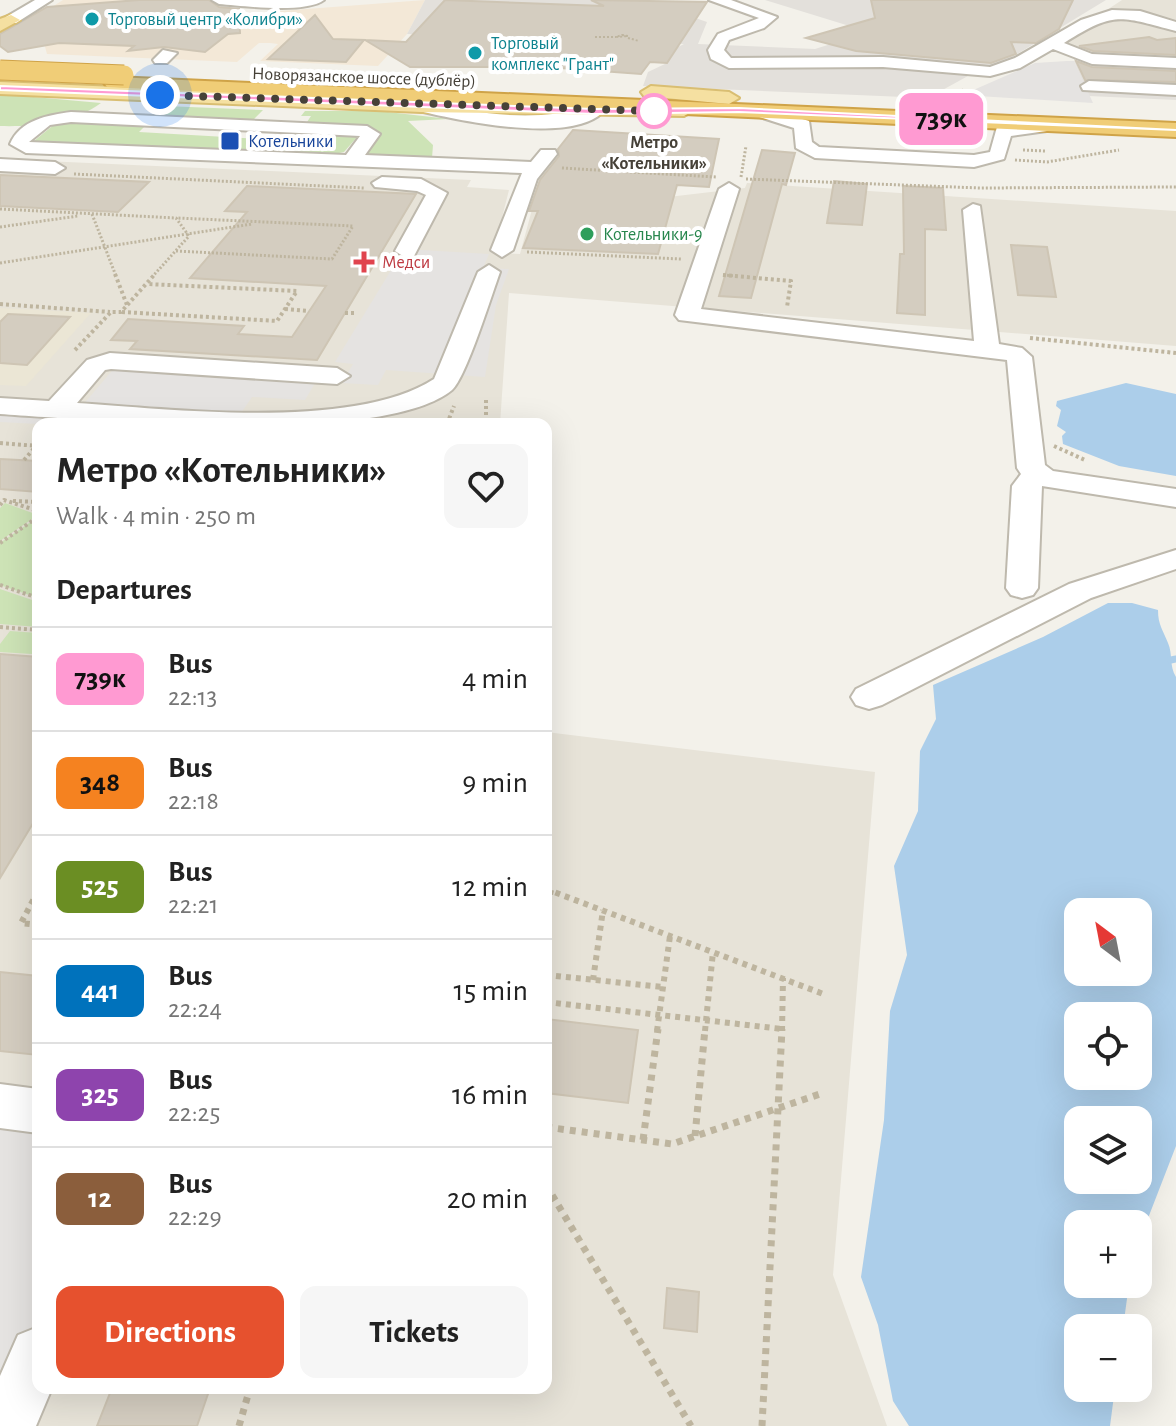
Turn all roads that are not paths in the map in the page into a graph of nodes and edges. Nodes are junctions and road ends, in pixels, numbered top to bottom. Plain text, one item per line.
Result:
1 (45, 0) edge
2 (222, 0) edge
3 (307, 0) edge
4 (716, 0) edge
5 (1122, 0) edge
6 (1096, 15) junction
7 (1146, 16) junction
8 (4, 22) edge
9 (1172, 26) edge
10 (1054, 42) junction
11 (1176, 44) edge
12 (1033, 60) junction
13 (1101, 60) junction
14 (1176, 63) edge
15 (4, 64) edge
16 (1176, 70) edge
17 (1084, 76) junction
18 (0, 78) edge
19 (119, 79) junction
20 (1176, 80) edge
21 (0, 88) edge
22 (1176, 90) edge
23 (421, 106) junction
24 (741, 106) junction
25 (594, 112) junction
26 (1176, 118) edge
27 (557, 123) junction
28 (1054, 125) junction
29 (1176, 130) edge
30 (351, 161) junction
31 (0, 165) edge
32 (531, 173) junction
33 (190, 174) dead end
34 (727, 183) road end
35 (368, 186) road end
36 (973, 210) dead end
37 (406, 251) dead end
38 (986, 341) junction
39 (337, 376) dead end
40 (0, 406) edge
41 (56, 410) junction
42 (189, 418) edge
43 (294, 418) edge
44 (1035, 474) junction
45 (1176, 498) edge
46 (1176, 559) edge
47 (1022, 588) dead end
48 (869, 697) dead end
49 (0, 1106) edge
50 (32, 1110) edge
51 (32, 1369) edge
52 (7, 1426) edge

1 - 8 street
2 - 3 street
4 - 12 street
5 - 6 street
5 - 7 street
6 - 7 street
6 - 10 street
7 - 9 street
9 - 11 street
10 - 12 street
10 - 13 street
12 - 13 street
13 - 14 street
15 - 19 highway, bridge
15 - 24 main road, Новорязанское шоссе (дублёр)
16 - 17 street
17 - 20 street
17 - 22 street
18 - 19 highway
19 - 24 highway
21 - 23 main road, Новорязанское шоссе (дублёр)
23 - 25 main road, Новорязанское шоссе (дублёр)
23 - 27 street
24 - 25 main road, Новорязанское шоссе (дублёр)
24 - 26 highway
24 - 28 highway
24 - 28 street
25 - 27 street
27 - 32 street
28 - 29 highway
30 - 30 street
30 - 32 street
31 - 33 street
32 - 43 street
34 - 38 street
35 - 37 street
36 - 38 street
38 - 44 street
39 - 41 street
40 - 41 street
41 - 42 street
44 - 45 street
44 - 47 street
46 - 48 street
49 - 50 street
51 - 52 street

